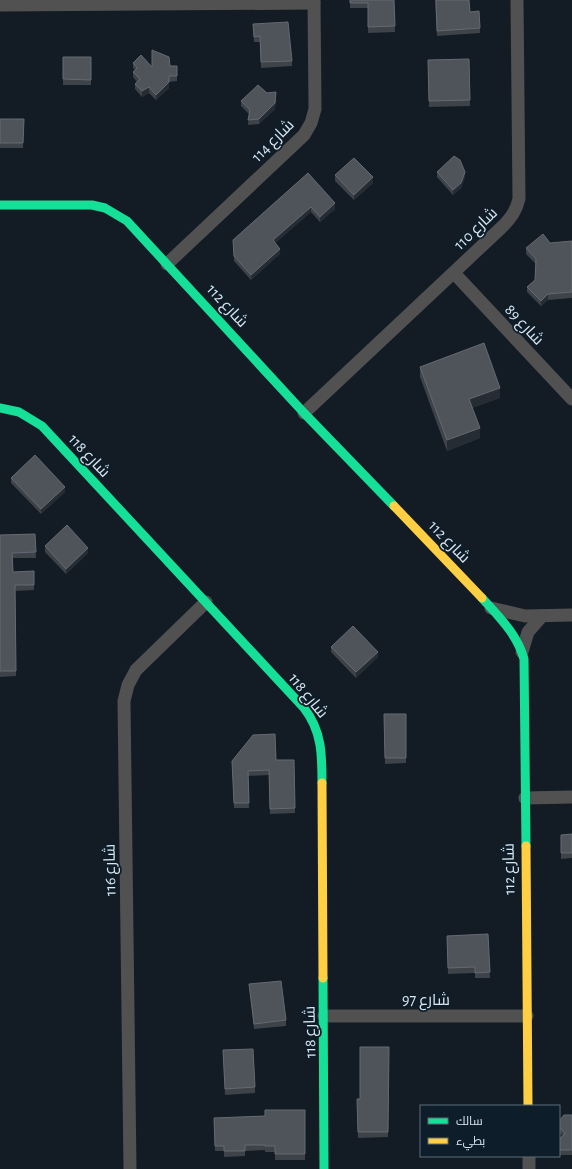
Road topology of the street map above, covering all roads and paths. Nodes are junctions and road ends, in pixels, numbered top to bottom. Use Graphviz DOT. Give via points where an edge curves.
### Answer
graph roads {
  1 [pos="516,0"];
  2 [pos="314,1"];
  3 [pos="0,5"];
  4 [pos="0,205"];
  5 [pos="167,264"];
  6 [pos="454,273"];
  7 [pos="572,399"];
  8 [pos="0,408"];
  9 [pos="304,413"];
  10 [pos="206,602"];
  11 [pos="491,608"];
  12 [pos="572,615"];
  13 [pos="542,616"];
  14 [pos="522,652"];
  15 [pos="572,797"];
  16 [pos="525,798"];
  17 [pos="324,1016"];
  18 [pos="527,1016"];
  19 [pos="528,1105"];
  20 [pos="529,1157"];
  21 [pos="130,1169"];
  22 [pos="324,1169"];
  23 [pos="529,1169"];
  1 -- 6 [label="street, شارع 110" via="519,199 510,219"];
  2 -- 3 [label="street"];
  2 -- 5 [label="street, شارع 114" via="315,109 311,123 299,140"];
  4 -- 5 [label="street, شارع 112" via="92,205 104,208 127,221"];
  5 -- 9 [label="street, شارع 112"];
  6 -- 7 [label="street, شارع 89"];
  6 -- 9 [label="street, شارع 110"];
  8 -- 10 [label="street, شارع 118" via="19,412 42,426"];
  9 -- 11 [label="street, شارع 112"];
  10 -- 17 [label="street, شارع 118" via="304,708 318,730 322,742"];
  10 -- 21 [label="street, شارع 116" via="136,670 128,685 124,701"];
  11 -- 13 [label="street" via="519,615"];
  11 -- 14 [label="street, شارع 112" via="514,635"];
  12 -- 13 [label="street"];
  13 -- 14 [label="street" via="528,632"];
  14 -- 16 [label="street, شارع 112"];
  15 -- 16 [label="street"];
  16 -- 18 [label="street, شارع 112"];
  17 -- 18 [label="street, شارع 97"];
  17 -- 22 [label="street, شارع 118"];
  18 -- 19 [label="street, شارع 112"];
  20 -- 23 [label="street"];
}
